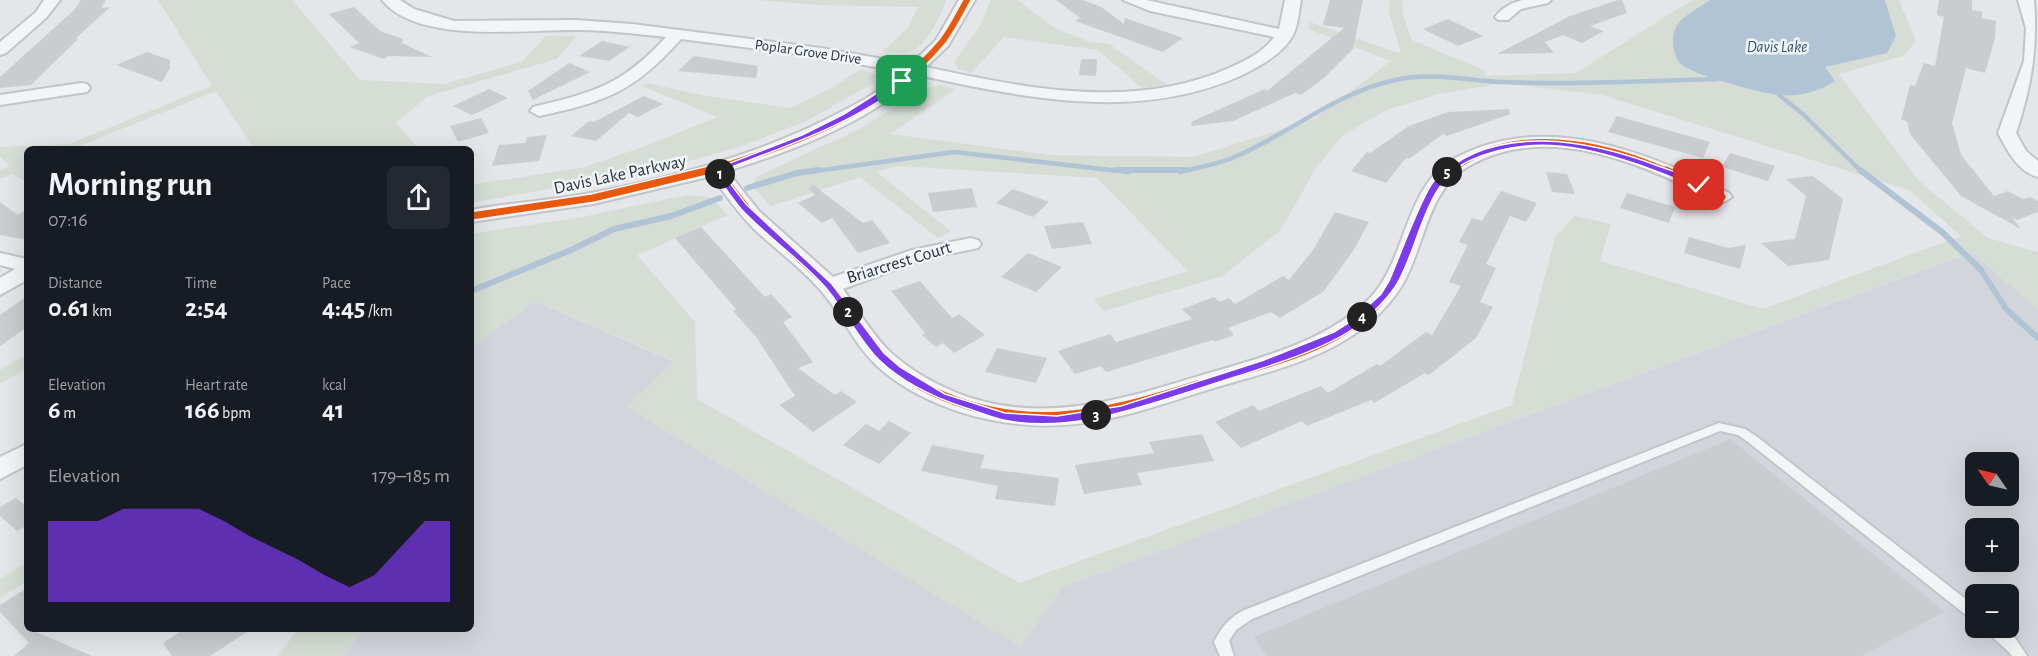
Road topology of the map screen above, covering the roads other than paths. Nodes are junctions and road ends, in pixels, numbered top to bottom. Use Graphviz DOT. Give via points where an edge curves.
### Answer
graph roads {
  1 [pos="52,0"];
  2 [pos="390,0"];
  3 [pos="967,0"];
  4 [pos="1131,0"];
  5 [pos="1293,0"];
  6 [pos="1543,0"];
  7 [pos="2026,0"];
  8 [pos="1503,17"];
  9 [pos="677,34"];
  10 [pos="1285,35"];
  11 [pos="0,50"];
  12 [pos="2035,62"];
  13 [pos="915,70"];
  14 [pos="81,88"];
  15 [pos="0,100"];
  16 [pos="539,111"];
  17 [pos="717,170"];
  18 [pos="2038,171"];
  19 [pos="1722,197"];
  20 [pos="474,216"];
  21 [pos="971,244"];
  22 [pos="0,259"];
  23 [pos="24,264"];
  24 [pos="24,273"];
  25 [pos="829,286"];
  26 [pos="0,288"];
  27 [pos="24,455"];
  28 [pos="0,469"];
  29 [pos="1965,606"];
  30 [pos="2005,638"];
  31 [pos="1227,656"];
  32 [pos="2020,656"];
  1 -- 11 [label="street" via="41,15"];
  2 -- 9 [label="street, Poplar Grove Drive" via="419,18 457,25 577,25"];
  3 -- 13 [label="street, Davis Lake Parkway" via="947,38"];
  4 -- 10 [label="street"];
  5 -- 10 [label="street"];
  6 -- 8 [label="street" via="1516,6"];
  7 -- 12 [label="street" via="2034,28"];
  9 -- 13 [label="street, Poplar Grove Drive" via="834,54"];
  9 -- 16 [label="street" via="627,84 594,98"];
  10 -- 13 [label="street, Poplar Grove Drive" via="1255,62 1227,76 1190,87 1120,98 1043,94"];
  12 -- 18 [label="street" via="2007,133 2019,154"];
  13 -- 17 [label="street, Davis Lake Parkway" via="847,115"];
  14 -- 15 [label="street"];
  17 -- 20 [label="street, Davis Lake Parkway" via="591,198"];
  17 -- 25 [label="street" via="743,206"];
  19 -- 25 [label="street" via="1646,163 1583,146 1534,143 1479,154 1463,161 1436,184 1389,289 1337,335 1122,410 1086,417 1005,416 942,396 913,381 880,356"];
  21 -- 25 [label="street, Briarcrest Court" via="919,254"];
  22 -- 23 [label="street"];
  24 -- 26 [label="street"];
  27 -- 28 [label="street"];
  29 -- 31 [label="lane" via="1752,439 1741,432 1719,428 1247,615 1233,622 1221,642"];
  30 -- 32 [label="lane"];
}
